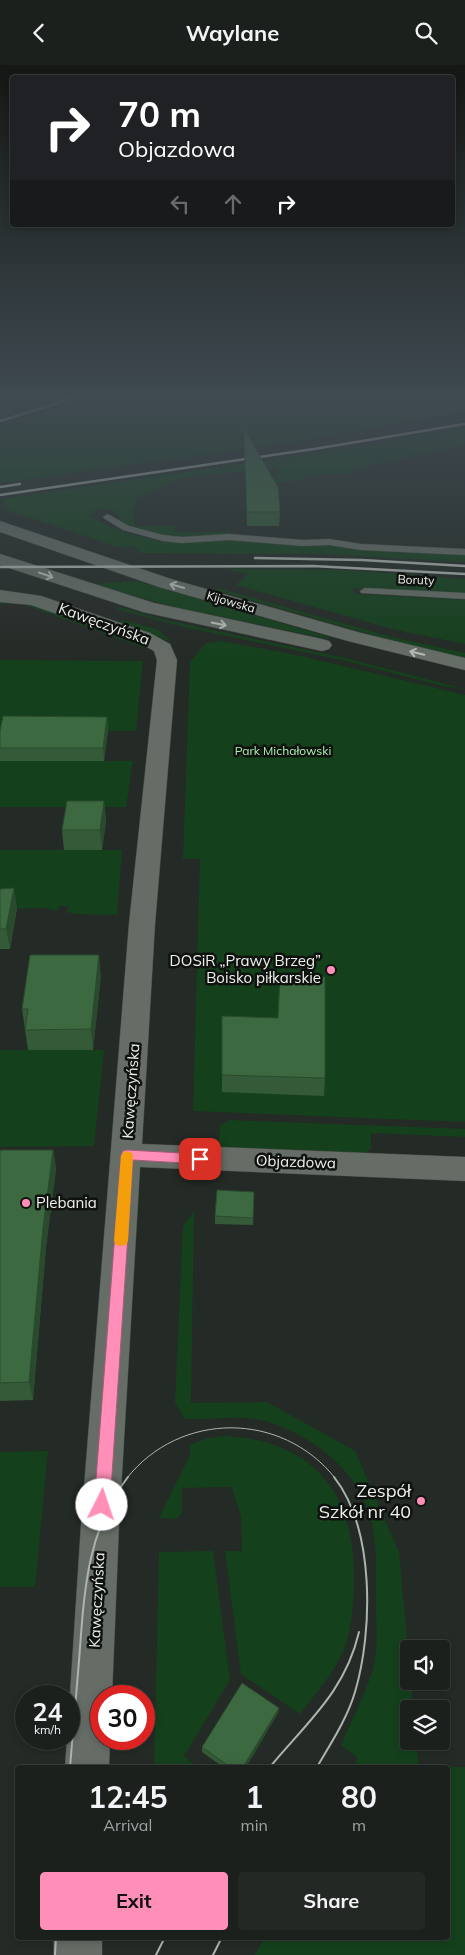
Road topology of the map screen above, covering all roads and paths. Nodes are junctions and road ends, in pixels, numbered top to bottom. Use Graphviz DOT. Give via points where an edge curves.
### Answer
graph roads {
  1 [pos="108,517"];
  2 [pos="0,527"];
  3 [pos="465,552"];
  4 [pos="0,559"];
  5 [pos="365,591"];
  6 [pos="0,596"];
  7 [pos="465,596"];
  8 [pos="465,664"];
  9 [pos="465,679"];
  10 [pos="127,1155"];
  11 [pos="465,1169"];
  12 [pos="87,1765"];
  13 [pos="78,1940"];
  14 [pos="78,1955"];
  1 -- 3 [label="lane" via="126,528 182,540 229,537"];
  8 -- 2 [label="street, Kijowska, one-way" via="165,583"];
  4 -- 9 [label="street, Kijowska, one-way" via="150,608"];
  5 -- 7 [label="lane, Boruty"];
  6 -- 10 [label="street, Kawęczyńska" via="34,600 143,637 163,648 167,660 143,906"];
  10 -- 11 [label="street, Objazdowa"];
  10 -- 12 [label="street, Kawęczyńska"];
  13 -- 14 [label="street"];
}
